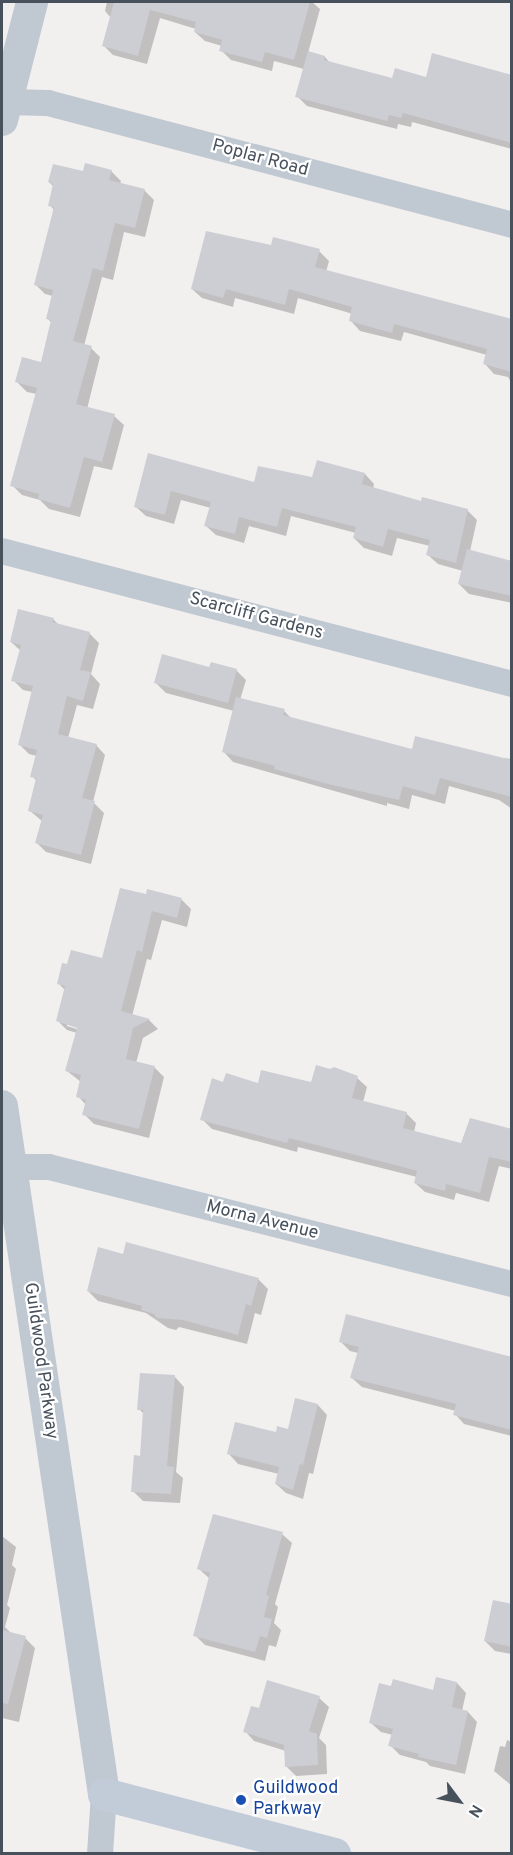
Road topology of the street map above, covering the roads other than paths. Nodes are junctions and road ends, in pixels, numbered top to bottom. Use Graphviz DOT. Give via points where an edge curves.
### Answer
graph roads {
  1 [pos="32,2"];
  2 [pos="4,111"];
  3 [pos="512,225"];
  4 [pos="2,551"];
  5 [pos="512,684"];
  6 [pos="2,1106"];
  7 [pos="11,1167"];
  8 [pos="512,1284"];
  9 [pos="104,1794"];
  10 [pos="100,1854"];
  11 [pos="334,1854"];
  1 -- 2 [label="street"];
  2 -- 3 [label="street, Poplar Road" via="48,103"];
  4 -- 5 [label="street, Scarcliff Gardens"];
  6 -- 7 [label="street, Guildwood Parkway"];
  7 -- 8 [label="street, Morna Avenue" via="49,1167"];
  7 -- 9 [label="street, Guildwood Parkway"];
  9 -- 10 [label="street"];
  9 -- 11 [label="main road"];
}
